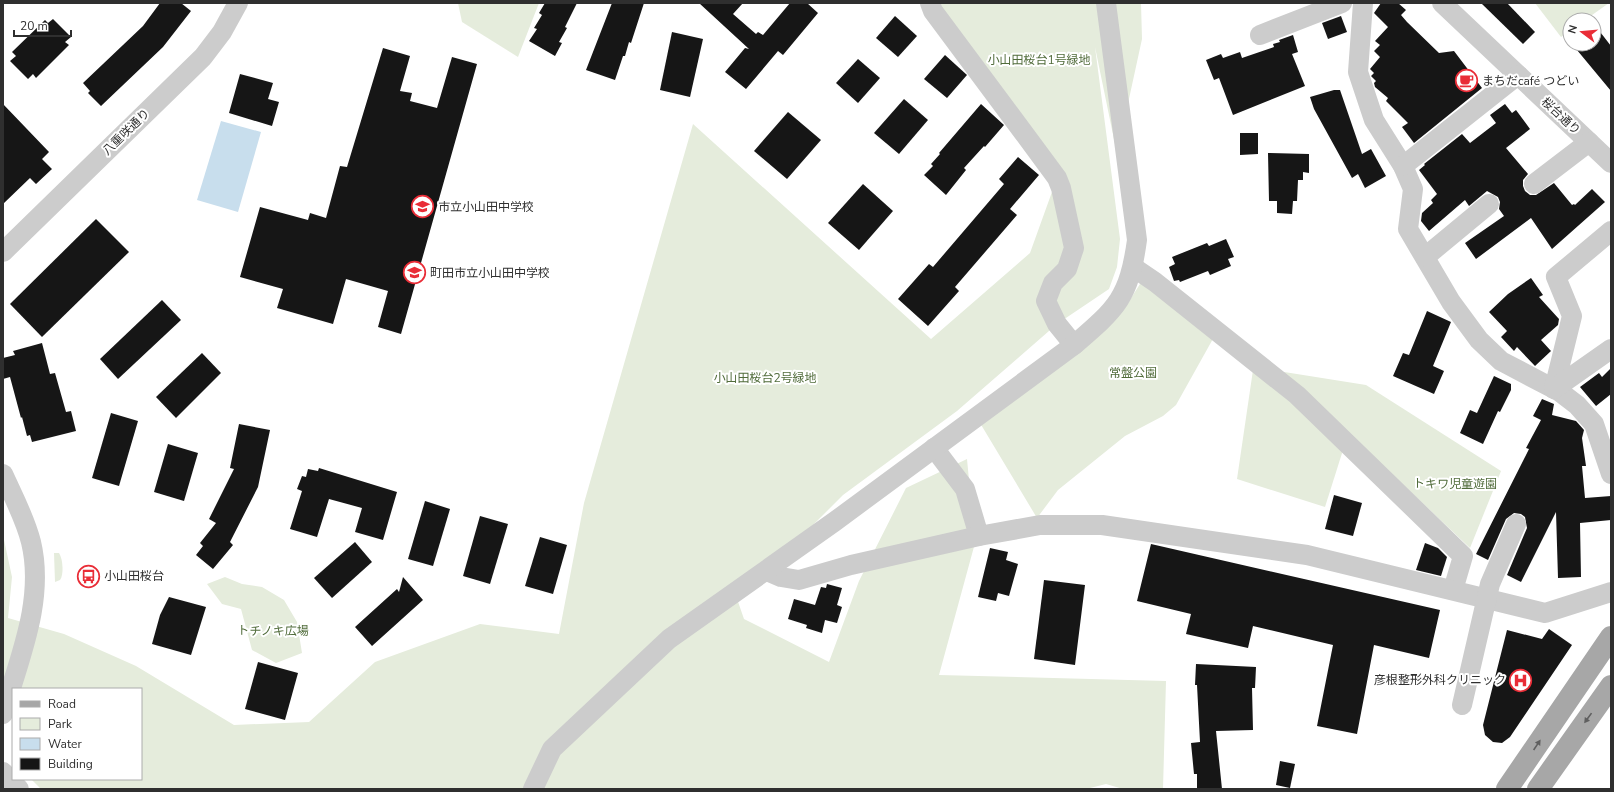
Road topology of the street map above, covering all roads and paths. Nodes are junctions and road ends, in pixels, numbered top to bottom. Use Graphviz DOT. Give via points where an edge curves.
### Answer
graph roads {
  1 [pos="238,3"];
  2 [pos="930,3"];
  3 [pos="1106,3"];
  4 [pos="1342,3"];
  5 [pos="1363,3"];
  6 [pos="1442,3"];
  7 [pos="1260,35"];
  8 [pos="1518,75"];
  9 [pos="1589,142"];
  10 [pos="1611,163"];
  11 [pos="1402,166"];
  12 [pos="1534,184"];
  13 [pos="1489,204"];
  14 [pos="1611,231"];
  15 [pos="3,252"];
  16 [pos="1425,257"];
  17 [pos="1133,267"];
  18 [pos="1074,345"];
  19 [pos="1611,349"];
  20 [pos="1554,389"];
  21 [pos="934,448"];
  22 [pos="3,474"];
  23 [pos="1611,474"];
  24 [pos="1516,524"];
  25 [pos="979,536"];
  26 [pos="767,571"];
  27 [pos="1453,590"];
  28 [pos="1611,592"];
  29 [pos="1487,599"];
  30 [pos="1611,637"];
  31 [pos="1611,686"];
  32 [pos="1462,705"];
  33 [pos="3,714"];
  34 [pos="1522,766"];
  35 [pos="3,772"];
  36 [pos="1540,786"];
  37 [pos="19,789"];
  38 [pos="534,789"];
  39 [pos="1507,789"];
  1 -- 15 [label="street, 八重咲通り" via="222,32 203,57"];
  2 -- 18 [label="street" via="933,11 1057,178 1074,248 1067,270 1053,283 1046,301 1057,324"];
  3 -- 17 [label="street" via="1137,240"];
  4 -- 7 [label="street"];
  5 -- 11 [label="street" via="1358,72 1374,120"];
  6 -- 8 [label="street, 桜台通り"];
  8 -- 9 [label="street, 桜台通り"];
  8 -- 11 [label="street"];
  9 -- 10 [label="street, 桜台通り"];
  9 -- 12 [label="street"];
  11 -- 16 [label="street" via="1414,189 1408,229"];
  13 -- 16 [label="street"];
  14 -- 20 [label="street" via="1556,277 1572,316"];
  16 -- 20 [label="street" via="1451,302 1479,340 1501,361"];
  17 -- 18 [label="street" via="1119,302"];
  17 -- 27 [label="street" via="1296,395 1463,556"];
  18 -- 21 [label="street"];
  19 -- 20 [label="street"];
  20 -- 23 [label="street" via="1577,405 1594,424"];
  21 -- 25 [label="street" via="965,489"];
  21 -- 26 [label="street"];
  22 -- 33 [label="street" via="29,536 33,552 35,590 29,624"];
  24 -- 29 [label="street" via="1490,584"];
  25 -- 26 [label="street" via="851,565 799,580"];
  25 -- 27 [label="street" via="1040,525 1102,525 1307,555"];
  26 -- 38 [label="street" via="669,639 563,738 552,749"];
  27 -- 29 [label="street"];
  28 -- 29 [label="street" via="1545,613"];
  29 -- 32 [label="street"];
  34 -- 30 [label="main road, one-way"];
  31 -- 36 [label="main road, one-way"];
  34 -- 36 [label="main road" via="1525,778"];
  34 -- 39 [label="main road"];
  35 -- 37 [label="street"];
}
